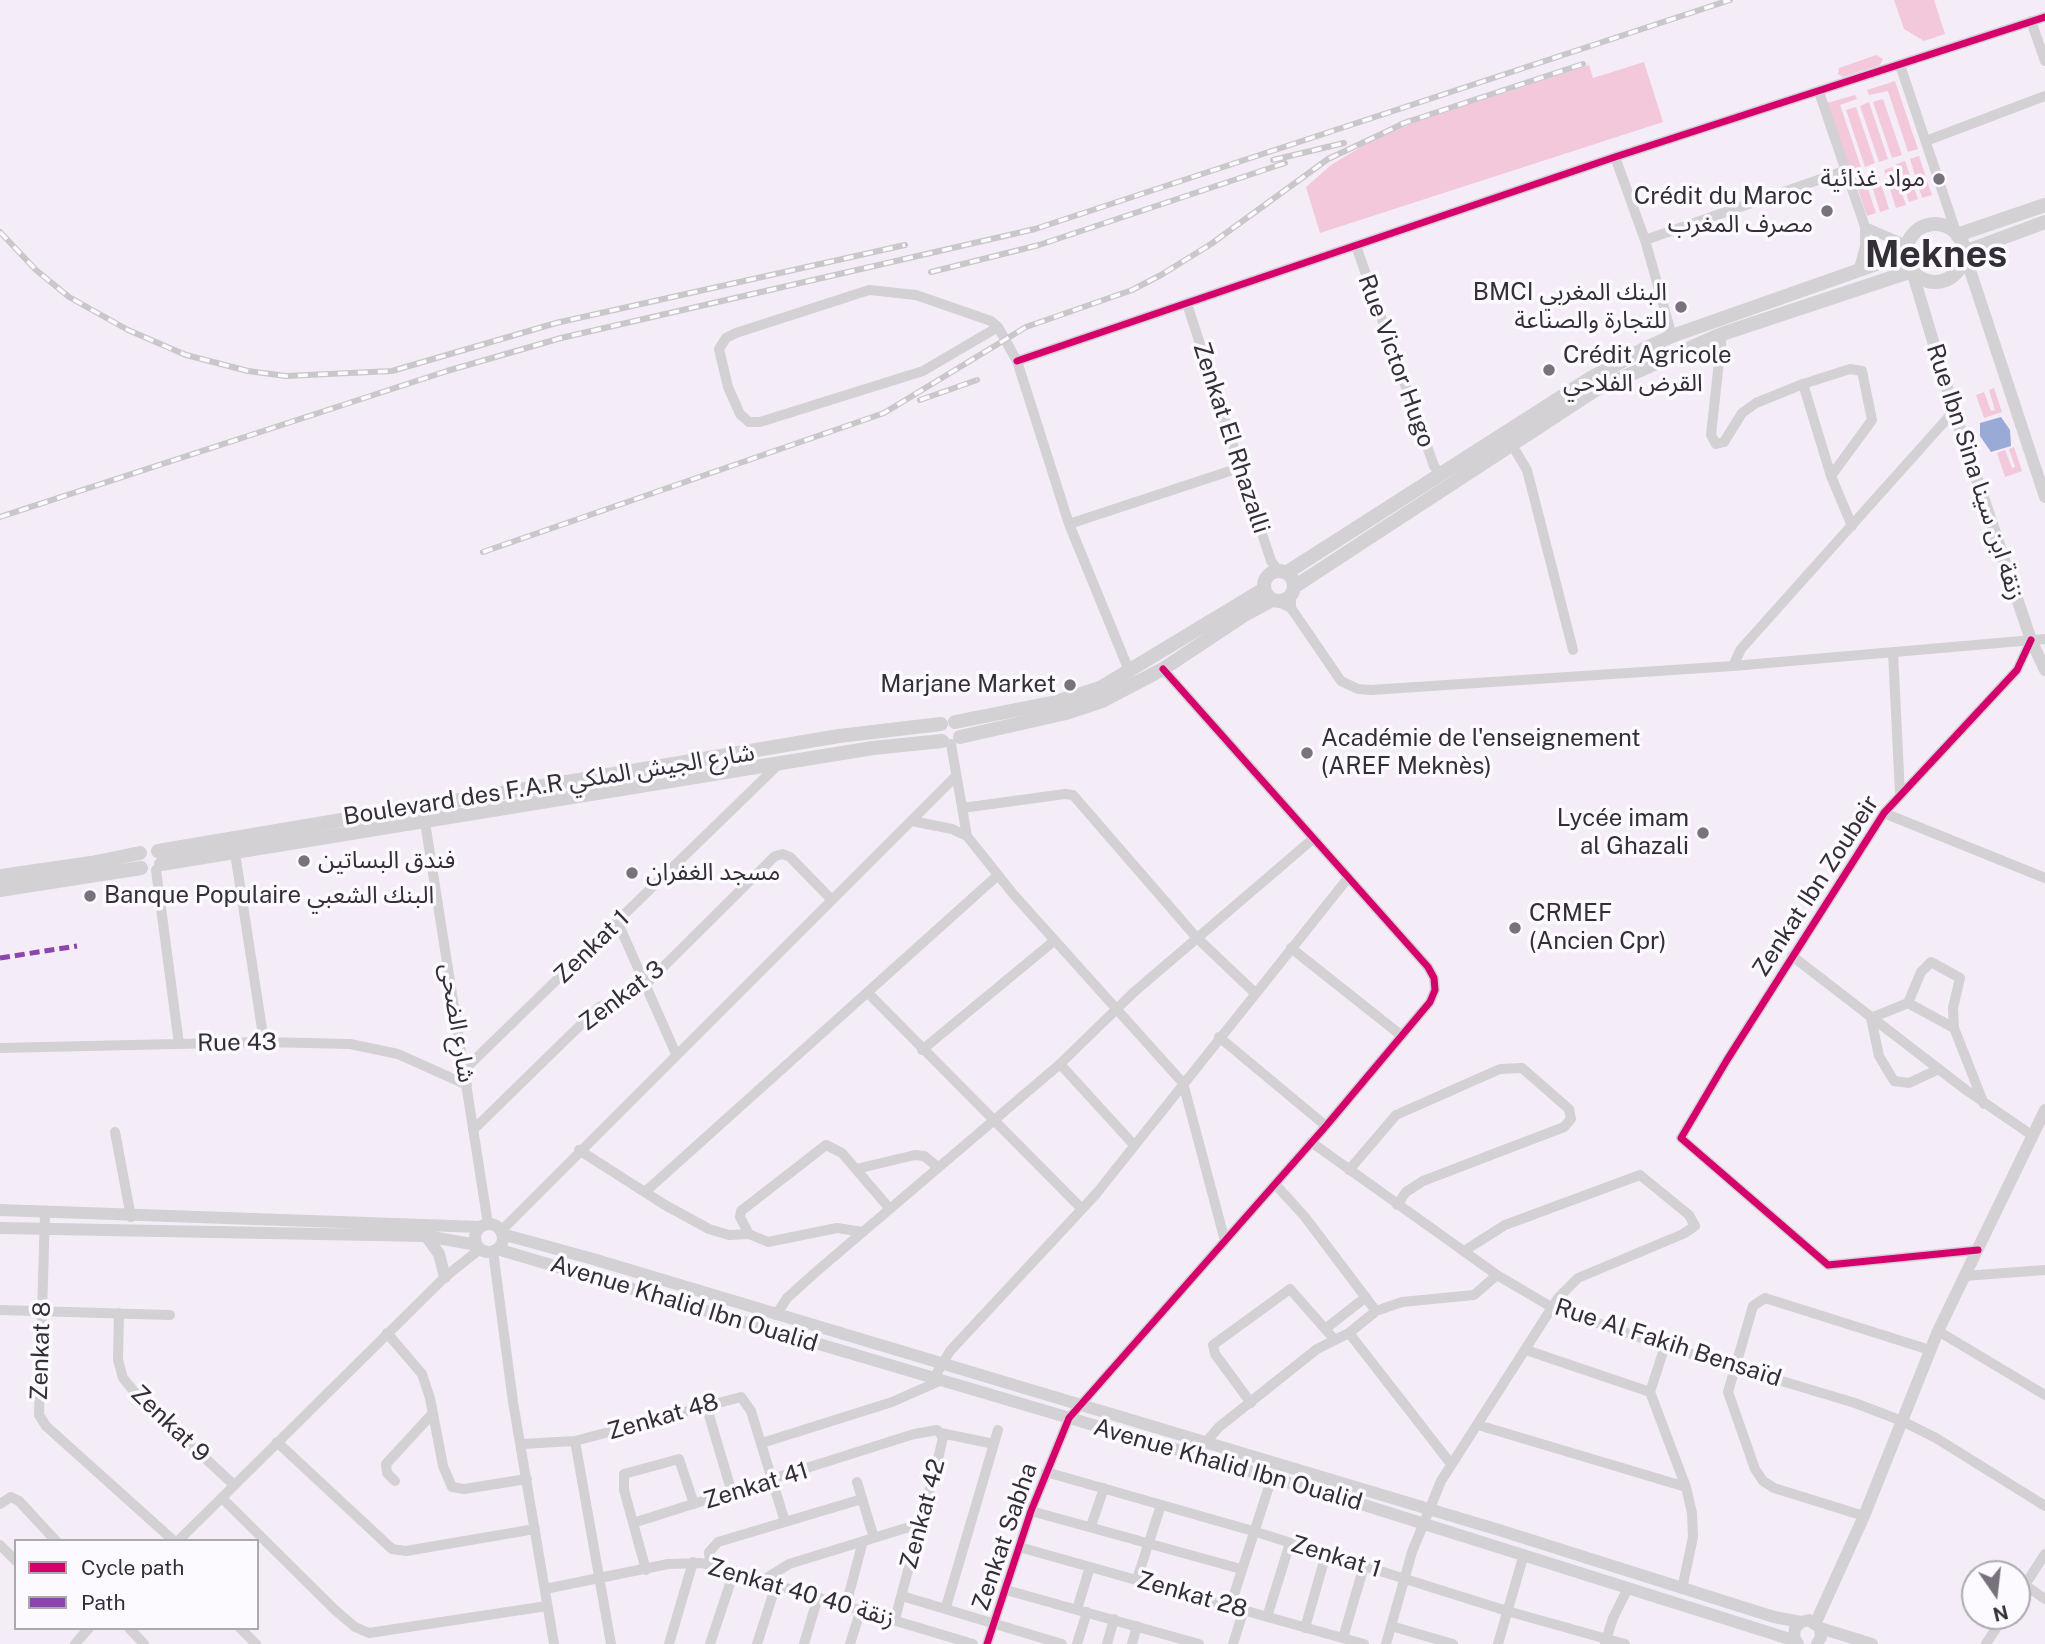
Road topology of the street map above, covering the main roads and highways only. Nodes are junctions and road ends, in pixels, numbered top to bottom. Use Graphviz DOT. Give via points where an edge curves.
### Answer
graph roads {
  1 [pos="2045,205"];
  2 [pos="2045,222"];
  3 [pos="1957,235"];
  4 [pos="1906,250"];
  5 [pos="1964,252"];
  6 [pos="1912,271"];
  7 [pos="2045,498"];
  8 [pos="1283,572"];
  9 [pos="1282,597"];
  10 [pos="2045,670"];
  11 [pos="948,723"];
  12 [pos="951,741"];
  13 [pos="140,860"];
  14 [pos="158,862"];
  15 [pos="0,876"];
  16 [pos="51,876"];
  17 [pos="0,890"];
  18 [pos="2045,1110"];
  19 [pos="0,1210"];
  20 [pos="116,1216"];
  21 [pos="484,1226"];
  22 [pos="0,1228"];
  23 [pos="116,1230"];
  24 [pos="501,1233"];
  25 [pos="426,1236"];
  26 [pos="487,1248"];
  27 [pos="445,1277"];
  28 [pos="1801,1622"];
  29 [pos="1818,1625"];
  30 [pos="1797,1643"];
  31 [pos="1817,1644"];
  32 [pos="1872,1644"];
  1 -- 3 [label="main road"];
  2 -- 5 [label="main road"];
  3 -- 4 [label="main road, Boulevard des F.A.R شارع الجيش الملكي" via="1933,224 1916,231"];
  3 -- 5 [label="main road"];
  4 -- 6 [label="main road"];
  4 -- 8 [label="main road, Boulevard des F.A.R شارع الجيش الملكي" via="1858,272 1672,336 1591,378"];
  5 -- 6 [label="main road" via="1959,270 1944,281 1926,281"];
  5 -- 7 [label="main road"];
  6 -- 9 [label="main road, Boulevard des F.A.R شارع الجيش الملكي" via="1722,334 1597,389"];
  6 -- 10 [label="main road, Rue Ibn Sina زنقة ابن سينا" via="1954,411"];
  8 -- 9 [label="main road" via="1292,578"];
  8 -- 9 [label="main road, Boulevard des F.A.R شارع الجيش الملكي" via="1268,575"];
  9 -- 11 [label="main road, Boulevard des F.A.R شارع الجيش الملكي" via="1100,688"];
  9 -- 12 [label="main road, Boulevard des F.A.R شارع الجيش الملكي" via="1246,614 1133,687 1082,708"];
  11 -- 12 [label="main road" via="938,733"];
  11 -- 12 [label="main road" via="961,730"];
  11 -- 14 [label="main road, Boulevard des F.A.R شارع الجيش الملكي" via="839,736"];
  12 -- 14 [label="main road, Boulevard des F.A.R شارع الجيش الملكي" via="873,748"];
  13 -- 14 [label="main road, Boulevard des F.A.R شارع الجيش الملكي" via="148,872"];
  13 -- 14 [label="main road, Boulevard des F.A.R شارع الجيش الملكي" via="147,848"];
  13 -- 16 [label="main road, Boulevard des F.A.R شارع الجيش الملكي"];
  15 -- 16 [label="main road, Boulevard des F.A.R شارع الجيش الملكي"];
  16 -- 17 [label="main road, Boulevard des F.A.R شارع الجيش الملكي"];
  18 -- 29 [label="main road" via="1938,1331"];
  19 -- 20 [label="main road"];
  20 -- 21 [label="main road"];
  20 -- 23 [label="main road"];
  21 -- 24 [label="main road, Avenue Khalid Ibn Oualid"];
  21 -- 26 [label="main road" via="476,1233"];
  22 -- 23 [label="main road, Avenue Khalid Ibn Oualid"];
  23 -- 25 [label="main road, Avenue Khalid Ibn Oualid"];
  24 -- 26 [label="main road"];
  24 -- 28 [label="main road, Avenue Khalid Ibn Oualid"];
  25 -- 26 [label="main road, Avenue Khalid Ibn Oualid"];
  25 -- 27 [label="main road" via="439,1254"];
  26 -- 30 [label="main road, Avenue Khalid Ibn Oualid" via="1272,1477"];
  28 -- 29 [label="main road, Avenue Khalid Ibn Oualid"];
  28 -- 30 [label="main road" via="1793,1633"];
  29 -- 31 [label="main road" via="1821,1637"];
  29 -- 32 [label="main road"];
}
